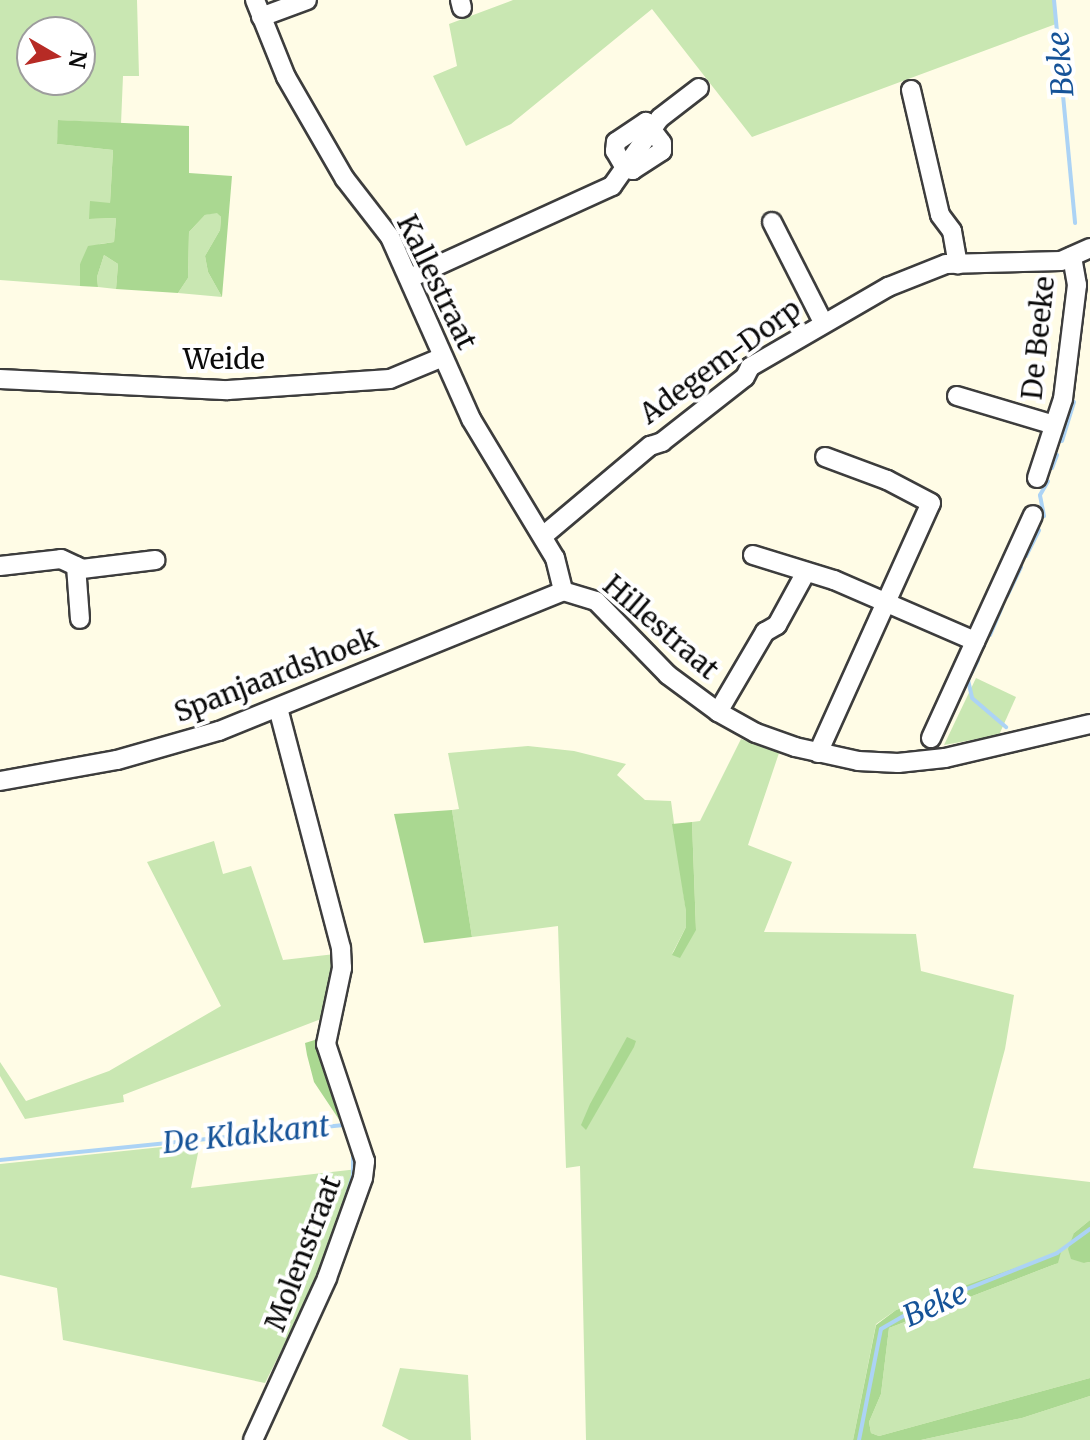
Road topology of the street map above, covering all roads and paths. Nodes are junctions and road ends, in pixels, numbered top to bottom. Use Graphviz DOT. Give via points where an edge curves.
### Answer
graph roads {
  1 [pos="307,0"];
  2 [pos="258,9"];
  3 [pos="699,88"];
  4 [pos="911,90"];
  5 [pos="772,222"];
  6 [pos="1090,248"];
  7 [pos="1072,256"];
  8 [pos="958,264"];
  9 [pos="410,278"];
  10 [pos="823,322"];
  11 [pos="443,357"];
  12 [pos="0,379"];
  13 [pos="957,396"];
  14 [pos="1054,425"];
  15 [pos="825,457"];
  16 [pos="1037,478"];
  17 [pos="1033,515"];
  18 [pos="543,536"];
  19 [pos="753,555"];
  20 [pos="155,560"];
  21 [pos="0,566"];
  22 [pos="76,566"];
  23 [pos="806,572"];
  24 [pos="563,591"];
  25 [pos="887,601"];
  26 [pos="80,619"];
  27 [pos="975,641"];
  28 [pos="278,708"];
  29 [pos="718,712"];
  30 [pos="1090,724"];
  31 [pos="931,738"];
  32 [pos="818,753"];
  33 [pos="0,781"];
  34 [pos="253,1440"];
  1 -- 2 [label="street"];
  2 -- 9 [label="street, Kallestraat" via="286,77 345,179 390,237"];
  3 -- 9 [label="street" via="660,118 612,186"];
  4 -- 8 [label="street" via="940,215 952,231"];
  5 -- 10 [label="street"];
  6 -- 7 [label="street, Adegem-Dorp"];
  7 -- 8 [label="street, Adegem-Dorp" via="1061,261"];
  7 -- 14 [label="street, De Beeke" via="1077,285 1063,399"];
  8 -- 10 [label="street, Adegem-Dorp" via="917,274"];
  9 -- 11 [label="street, Kallestraat"];
  10 -- 18 [label="street, Adegem-Dorp" via="750,367 745,377 650,446"];
  11 -- 12 [label="street, Weide" via="390,379 228,390"];
  11 -- 18 [label="street, Kallestraat" via="495,461"];
  13 -- 14 [label="street, De Beeke"];
  14 -- 16 [label="street, De Beeke"];
  15 -- 25 [label="street" via="931,503"];
  17 -- 27 [label="street"];
  18 -- 24 [label="street, Kallestraat"];
  19 -- 23 [label="street"];
  20 -- 22 [label="street"];
  21 -- 22 [label="street" via="61,559"];
  22 -- 26 [label="street"];
  23 -- 25 [label="street"];
  23 -- 29 [label="street"];
  24 -- 28 [label="street, Spanjaardshoek"];
  24 -- 29 [label="street, Hillestraat" via="596,601 668,675"];
  25 -- 27 [label="street"];
  25 -- 32 [label="street"];
  27 -- 31 [label="street"];
  28 -- 33 [label="street, Spanjaardshoek" via="117,760"];
  28 -- 34 [label="street, Molenstraat" via="341,948 342,968 326,1044 365,1161 327,1278"];
  29 -- 32 [label="street, Hillestraat" via="756,733"];
  30 -- 32 [label="street, Hillestraat" via="945,758 898,763"];
}
